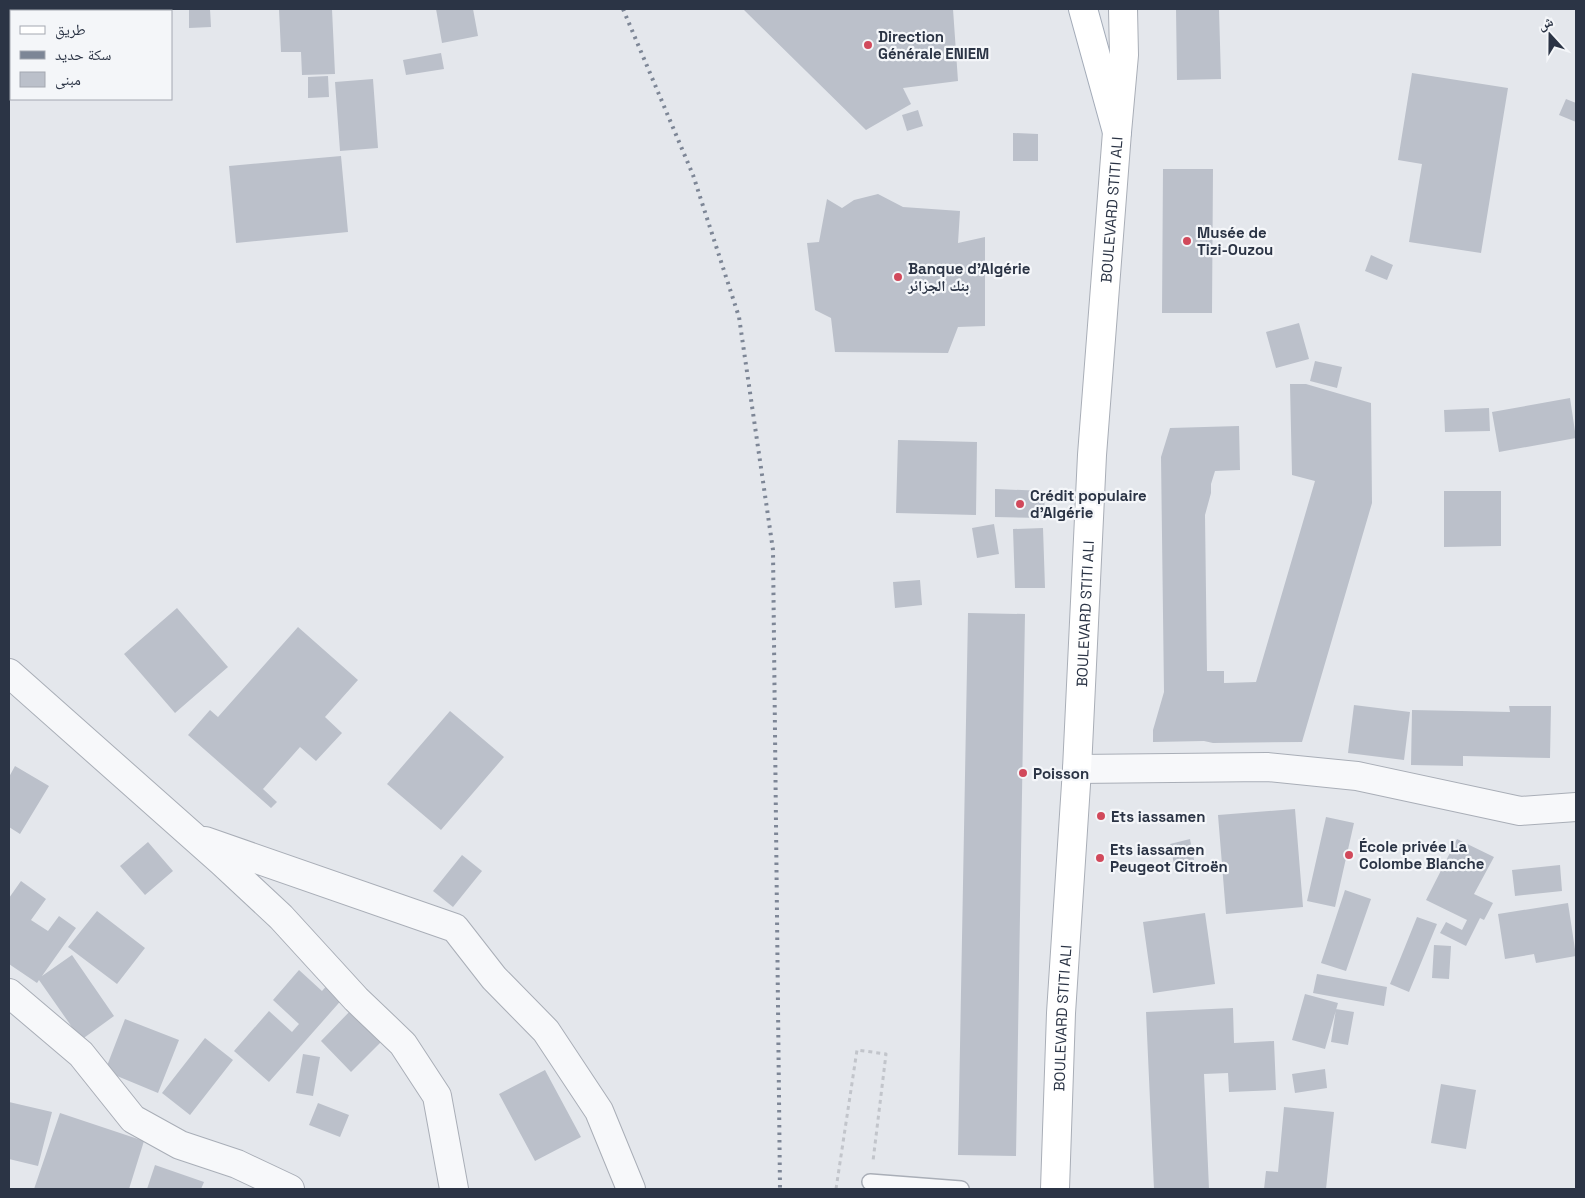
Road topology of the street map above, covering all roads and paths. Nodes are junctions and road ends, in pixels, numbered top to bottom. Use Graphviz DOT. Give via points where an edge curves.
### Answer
graph roads {
  1 [pos="1083,9"];
  2 [pos="1123,9"];
  3 [pos="1116,132"];
  4 [pos="9,673"];
  5 [pos="1076,769"];
  6 [pos="1576,807"];
  7 [pos="194,837"];
  8 [pos="9,994"];
  9 [pos="870,1182"];
  10 [pos="290,1189"];
  11 [pos="454,1189"];
  12 [pos="631,1189"];
  13 [pos="836,1189"];
  14 [pos="961,1189"];
  15 [pos="1055,1189"];
  1 -- 3 [label="main road"];
  2 -- 3 [label="main road, BOULEVARD STITI ALI" via="1124,55"];
  3 -- 5 [label="main road, BOULEVARD STITI ALI" via="1092,455"];
  4 -- 7 [label="street"];
  5 -- 6 [label="street" via="1267,767 1357,776 1520,811"];
  5 -- 15 [label="main road, BOULEVARD STITI ALI" via="1061,1013"];
  7 -- 11 [label="street" via="281,918 403,1044 437,1096"];
  7 -- 12 [label="street" via="455,928 494,978 546,1031 599,1111"];
  8 -- 10 [label="street" via="81,1054 133,1120 180,1145 237,1164"];
  9 -- 13 [label="path" via="886,1054 858,1050"];
  9 -- 14 [label="lane"];
}
